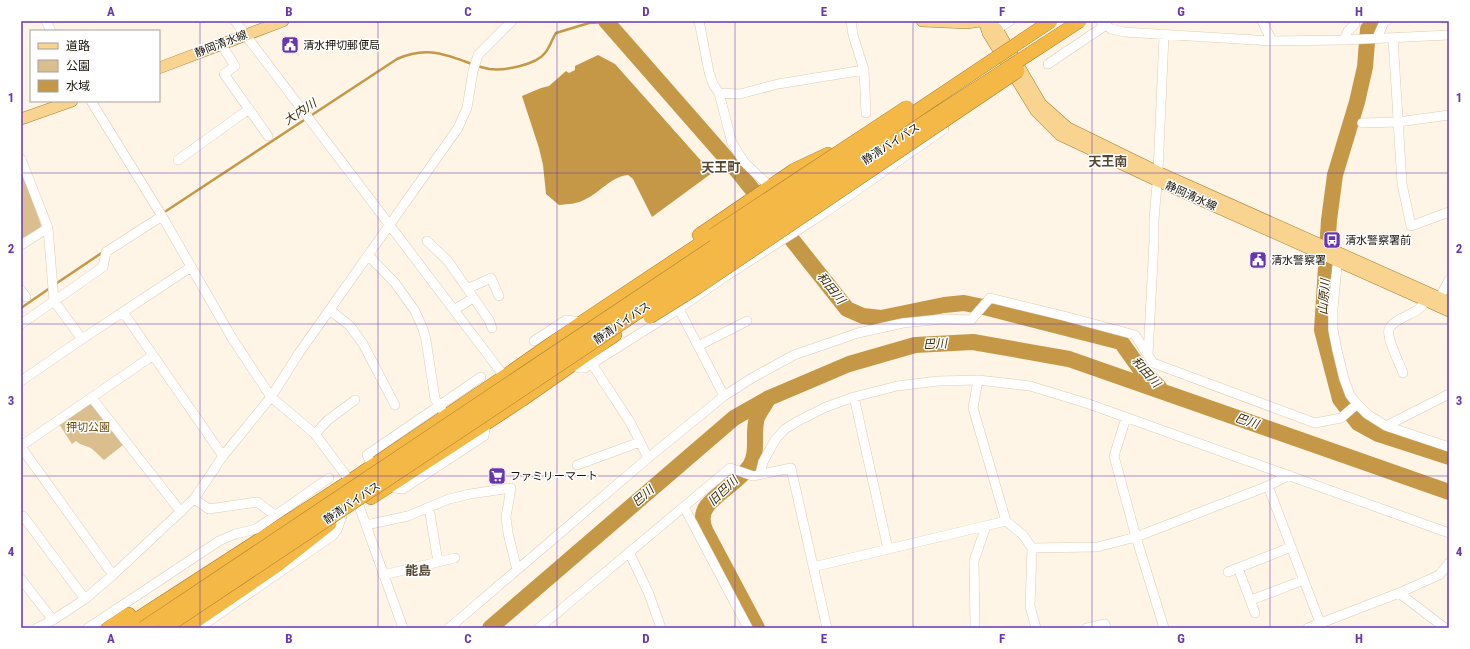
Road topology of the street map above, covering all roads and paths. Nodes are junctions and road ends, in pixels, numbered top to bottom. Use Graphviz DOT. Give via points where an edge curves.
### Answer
graph roads {
  1 [pos="46,21"];
  2 [pos="235,21"];
  3 [pos="283,21"];
  4 [pos="512,21"];
  5 [pos="699,21"];
  6 [pos="851,21"];
  7 [pos="922,21"];
  8 [pos="980,21"];
  9 [pos="985,21"];
  10 [pos="1010,21"];
  11 [pos="1043,21"];
  12 [pos="1051,21"];
  13 [pos="1073,21"];
  14 [pos="1081,21"];
  15 [pos="1262,21"];
  16 [pos="1355,21"];
  17 [pos="1386,21"];
  18 [pos="1104,23"];
  19 [pos="997,29"];
  20 [pos="50,30"];
  21 [pos="246,35"];
  22 [pos="1164,35"];
  23 [pos="1449,35"];
  24 [pos="1376,38"];
  25 [pos="1393,38"];
  26 [pos="1348,40"];
  27 [pos="1272,41"];
  28 [pos="221,44"];
  29 [pos="1003,48"];
  30 [pos="1048,64"];
  31 [pos="1008,65"];
  32 [pos="160,68"];
  33 [pos="864,70"];
  34 [pos="719,93"];
  35 [pos="69,102"];
  36 [pos="92,102"];
  37 [pos="249,109"];
  38 [pos="866,113"];
  39 [pos="1449,115"];
  40 [pos="21,119"];
  41 [pos="1398,122"];
  42 [pos="1362,123"];
  43 [pos="268,136"];
  44 [pos="21,158"];
  45 [pos="178,160"];
  46 [pos="1158,176"];
  47 [pos="770,187"];
  48 [pos="1449,212"];
  49 [pos="162,216"];
  50 [pos="390,225"];
  51 [pos="48,228"];
  52 [pos="427,241"];
  53 [pos="21,245"];
  54 [pos="368,255"];
  55 [pos="1338,256"];
  56 [pos="191,267"];
  57 [pos="1449,280"];
  58 [pos="467,289"];
  59 [pos="499,296"];
  60 [pos="473,298"];
  61 [pos="1444,299"];
  62 [pos="54,301"];
  63 [pos="1426,301"];
  64 [pos="679,309"];
  65 [pos="330,310"];
  66 [pos="454,310"];
  67 [pos="1449,311"];
  68 [pos="123,312"];
  69 [pos="635,321"];
  70 [pos="747,321"];
  71 [pos="582,322"];
  72 [pos="21,324"];
  73 [pos="492,328"];
  74 [pos="82,339"];
  75 [pos="534,341"];
  76 [pos="698,346"];
  77 [pos="1148,355"];
  78 [pos="152,356"];
  79 [pos="592,364"];
  80 [pos="572,366"];
  81 [pos="1403,373"];
  82 [pos="505,376"];
  83 [pos="481,377"];
  84 [pos="978,380"];
  85 [pos="21,381"];
  86 [pos="1449,394"];
  87 [pos="724,396"];
  88 [pos="271,397"];
  89 [pos="854,397"];
  90 [pos="92,398"];
  91 [pos="355,400"];
  92 [pos="522,400"];
  93 [pos="1357,404"];
  94 [pos="395,405"];
  95 [pos="442,411"];
  96 [pos="1126,418"];
  97 [pos="1386,426"];
  98 [pos="315,434"];
  99 [pos="640,442"];
  100 [pos="21,447"];
  101 [pos="1449,447"];
  102 [pos="223,456"];
  103 [pos="648,458"];
  104 [pos="578,465"];
  105 [pos="756,475"];
  106 [pos="1289,475"];
  107 [pos="329,478"];
  108 [pos="350,481"];
  109 [pos="1268,486"];
  110 [pos="194,499"];
  111 [pos="360,506"];
  112 [pos="684,507"];
  113 [pos="429,508"];
  114 [pos="181,512"];
  115 [pos="283,514"];
  116 [pos="23,516"];
  117 [pos="342,516"];
  118 [pos="1006,521"];
  119 [pos="330,524"];
  120 [pos="366,525"];
  121 [pos="986,526"];
  122 [pos="1449,533"];
  123 [pos="1136,537"];
  124 [pos="1291,547"];
  125 [pos="1032,548"];
  126 [pos="888,549"];
  127 [pos="241,550"];
  128 [pos="629,552"];
  129 [pos="455,558"];
  130 [pos="438,562"];
  131 [pos="1449,563"];
  132 [pos="813,567"];
  133 [pos="1238,568"];
  134 [pos="517,570"];
  135 [pos="1228,572"];
  136 [pos="383,574"];
  137 [pos="113,575"];
  138 [pos="21,578"];
  139 [pos="1304,580"];
  140 [pos="1399,593"];
  141 [pos="85,599"];
  142 [pos="1251,600"];
  143 [pos="1256,613"];
  144 [pos="53,620"];
  145 [pos="1321,626"];
  146 [pos="37,628"];
  147 [pos="88,628"];
  148 [pos="108,628"];
  149 [pos="123,628"];
  150 [pos="143,628"];
  151 [pos="165,628"];
  152 [pos="172,628"];
  153 [pos="186,628"];
  154 [pos="199,628"];
  155 [pos="403,628"];
  156 [pos="449,628"];
  157 [pos="539,628"];
  158 [pos="661,628"];
  159 [pos="748,628"];
  160 [pos="827,628"];
  161 [pos="976,628"];
  162 [pos="1036,628"];
  163 [pos="1087,628"];
  164 [pos="1106,628"];
  165 [pos="1164,628"];
  166 [pos="1308,628"];
  167 [pos="1445,628"];
  1 -- 20 [label="street"];
  2 -- 21 [label="street"];
  3 -- 21 [label="main road, 静岡清水線"];
  4 -- 50 [label="street" via="478,55 468,108 458,128"];
  5 -- 34 [label="street" via="709,72"];
  6 -- 33 [label="street"];
  7 -- 8 [label="main road"];
  9 -- 19 [label="main road, 静岡清水線"];
  9 -- 29 [label="main road, 静岡清水線" via="988,33"];
  10 -- 19 [label="street"];
  11 -- 29 [label="highway"];
  11 -- 71 [label="highway, bridge" via="1016,35"];
  12 -- 150 [label="highway, 静清バイパス, bridge"];
  13 -- 31 [label="highway"];
  14 -- 69 [label="highway, bridge" via="1051,47 993,89 705,283 650,317"];
  14 -- 151 [label="highway, 静清バイパス, bridge" via="883,149"];
  15 -- 27 [label="street"];
  16 -- 26 [label="street" via="1348,31"];
  17 -- 24 [label="street"];
  18 -- 22 [label="street" via="1111,29 1124,32"];
  18 -- 30 [label="street"];
  19 -- 29 [label="main road, 静岡清水線"];
  21 -- 28 [label="main road, 静岡清水線"];
  21 -- 50 [label="street"];
  22 -- 27 [label="street"];
  22 -- 46 [label="street"];
  23 -- 25 [label="street"];
  24 -- 25 [label="street"];
  24 -- 26 [label="street"];
  25 -- 41 [label="street"];
  26 -- 27 [label="street"];
  28 -- 32 [label="main road, 静岡清水線"];
  28 -- 37 [label="street" via="235,66 224,74"];
  29 -- 31 [label="main road, 静岡清水線"];
  29 -- 47 [label="highway" via="868,136 794,170"];
  31 -- 46 [label="main road, 静岡清水線" via="1036,111 1060,135"];
  31 -- 64 [label="street" via="990,96 826,212"];
  31 -- 69 [label="highway"];
  33 -- 34 [label="street" via="778,84 740,94"];
  33 -- 38 [label="street"];
  34 -- 47 [label="street" via="732,143 744,162"];
  35 -- 40 [label="main road"];
  36 -- 49 [label="street"];
  37 -- 43 [label="street"];
  37 -- 45 [label="street"];
  39 -- 41 [label="street"];
  41 -- 42 [label="street"];
  41 -- 48 [label="street" via="1402,184 1411,226"];
  44 -- 51 [label="street"];
  46 -- 55 [label="main road, 静岡清水線"];
  46 -- 77 [label="street"];
  47 -- 71 [label="highway" via="615,291"];
  49 -- 56 [label="street"];
  49 -- 62 [label="street" via="106,252 103,267"];
  50 -- 54 [label="street"];
  50 -- 66 [label="street"];
  51 -- 53 [label="street"];
  51 -- 62 [label="street"];
  52 -- 58 [label="street" via="448,261"];
  54 -- 65 [label="street"];
  54 -- 95 [label="street" via="395,283 415,311 426,340 435,399"];
  55 -- 61 [label="main road, 静岡清水線"];
  55 -- 63 [label="main road, 静岡清水線"];
  55 -- 93 [label="street" via="1333,330 1344,379 1350,395"];
  56 -- 68 [label="street"];
  56 -- 88 [label="street" via="232,338"];
  57 -- 61 [label="street"];
  58 -- 59 [label="street" via="491,278"];
  58 -- 60 [label="street"];
  60 -- 66 [label="street"];
  60 -- 73 [label="street"];
  62 -- 72 [label="street"];
  62 -- 74 [label="street"];
  63 -- 67 [label="main road, 静岡清水線"];
  63 -- 81 [label="street" via="1418,310 1393,323 1389,329 1389,336"];
  64 -- 76 [label="street"];
  64 -- 79 [label="street"];
  65 -- 88 [label="street"];
  65 -- 94 [label="street" via="350,326 363,344"];
  66 -- 82 [label="street"];
  68 -- 74 [label="street"];
  68 -- 78 [label="street"];
  69 -- 80 [label="highway"];
  70 -- 76 [label="street"];
  71 -- 75 [label="street" via="566,320"];
  71 -- 82 [label="highway"];
  74 -- 85 [label="street"];
  76 -- 87 [label="street"];
  77 -- 87 [label="street" via="1135,336 990,298 971,320 942,319 903,323 858,333 794,355"];
  77 -- 93 [label="street" via="1153,363 1315,423 1341,418"];
  78 -- 90 [label="street"];
  78 -- 102 [label="street"];
  79 -- 80 [label="street" via="586,368"];
  79 -- 99 [label="street"];
  80 -- 92 [label="highway"];
  82 -- 92 [label="street"];
  82 -- 95 [label="highway"];
  83 -- 95 [label="street"];
  84 -- 89 [label="street" via="897,386"];
  84 -- 96 [label="street" via="1030,386"];
  84 -- 118 [label="street" via="973,408"];
  86 -- 97 [label="street"];
  87 -- 103 [label="street"];
  88 -- 98 [label="street"];
  88 -- 102 [label="street"];
  89 -- 105 [label="street" via="826,407 784,429"];
  89 -- 126 [label="street"];
  90 -- 100 [label="street"];
  90 -- 114 [label="street"];
  91 -- 98 [label="street" via="328,420"];
  92 -- 111 [label="highway"];
  93 -- 97 [label="street"];
  95 -- 108 [label="highway"];
  96 -- 106 [label="street"];
  96 -- 123 [label="street" via="1114,456"];
  97 -- 101 [label="street"];
  98 -- 108 [label="street"];
  99 -- 103 [label="street"];
  99 -- 104 [label="street"];
  100 -- 137 [label="street"];
  102 -- 110 [label="street"];
  103 -- 134 [label="street"];
  105 -- 112 [label="street" via="730,468"];
  105 -- 132 [label="street" via="791,468"];
  106 -- 109 [label="street"];
  106 -- 122 [label="street"];
  107 -- 115 [label="street"];
  108 -- 111 [label="street"];
  108 -- 115 [label="highway"];
  109 -- 123 [label="street"];
  109 -- 124 [label="street"];
  110 -- 114 [label="street"];
  110 -- 115 [label="street" via="208,509 257,502"];
  111 -- 117 [label="highway"];
  111 -- 120 [label="street"];
  112 -- 128 [label="street"];
  112 -- 159 [label="street"];
  113 -- 120 [label="street" via="408,516"];
  113 -- 130 [label="street"];
  113 -- 134 [label="street" via="448,499 511,488 506,517"];
  114 -- 137 [label="street"];
  115 -- 127 [label="highway"];
  115 -- 147 [label="street" via="256,529 219,540"];
  116 -- 141 [label="street"];
  117 -- 119 [label="highway"];
  117 -- 154 [label="street" via="332,536"];
  118 -- 121 [label="street"];
  118 -- 125 [label="street" via="1023,535"];
  119 -- 152 [label="highway"];
  119 -- 153 [label="highway" via="278,565"];
  120 -- 136 [label="street"];
  121 -- 126 [label="street"];
  121 -- 161 [label="street" via="974,561"];
  123 -- 125 [label="street" via="1097,547"];
  123 -- 165 [label="street"];
  124 -- 133 [label="street"];
  124 -- 139 [label="street"];
  125 -- 162 [label="street" via="1030,606"];
  126 -- 132 [label="street"];
  127 -- 148 [label="highway" via="223,554 192,572"];
  127 -- 149 [label="highway"];
  128 -- 157 [label="street"];
  128 -- 158 [label="street" via="649,594"];
  129 -- 130 [label="street"];
  130 -- 136 [label="street"];
  131 -- 140 [label="street" via="1439,575"];
  132 -- 160 [label="street"];
  133 -- 135 [label="street"];
  133 -- 142 [label="street"];
  134 -- 156 [label="street"];
  136 -- 155 [label="street"];
  137 -- 141 [label="street"];
  138 -- 144 [label="street"];
  139 -- 142 [label="street"];
  139 -- 145 [label="street"];
  140 -- 145 [label="street"];
  140 -- 167 [label="street"];
  141 -- 144 [label="street"];
  142 -- 143 [label="street"];
  144 -- 146 [label="street"];
  145 -- 166 [label="street"];
  163 -- 164 [label="street" via="1104,624"];
}
